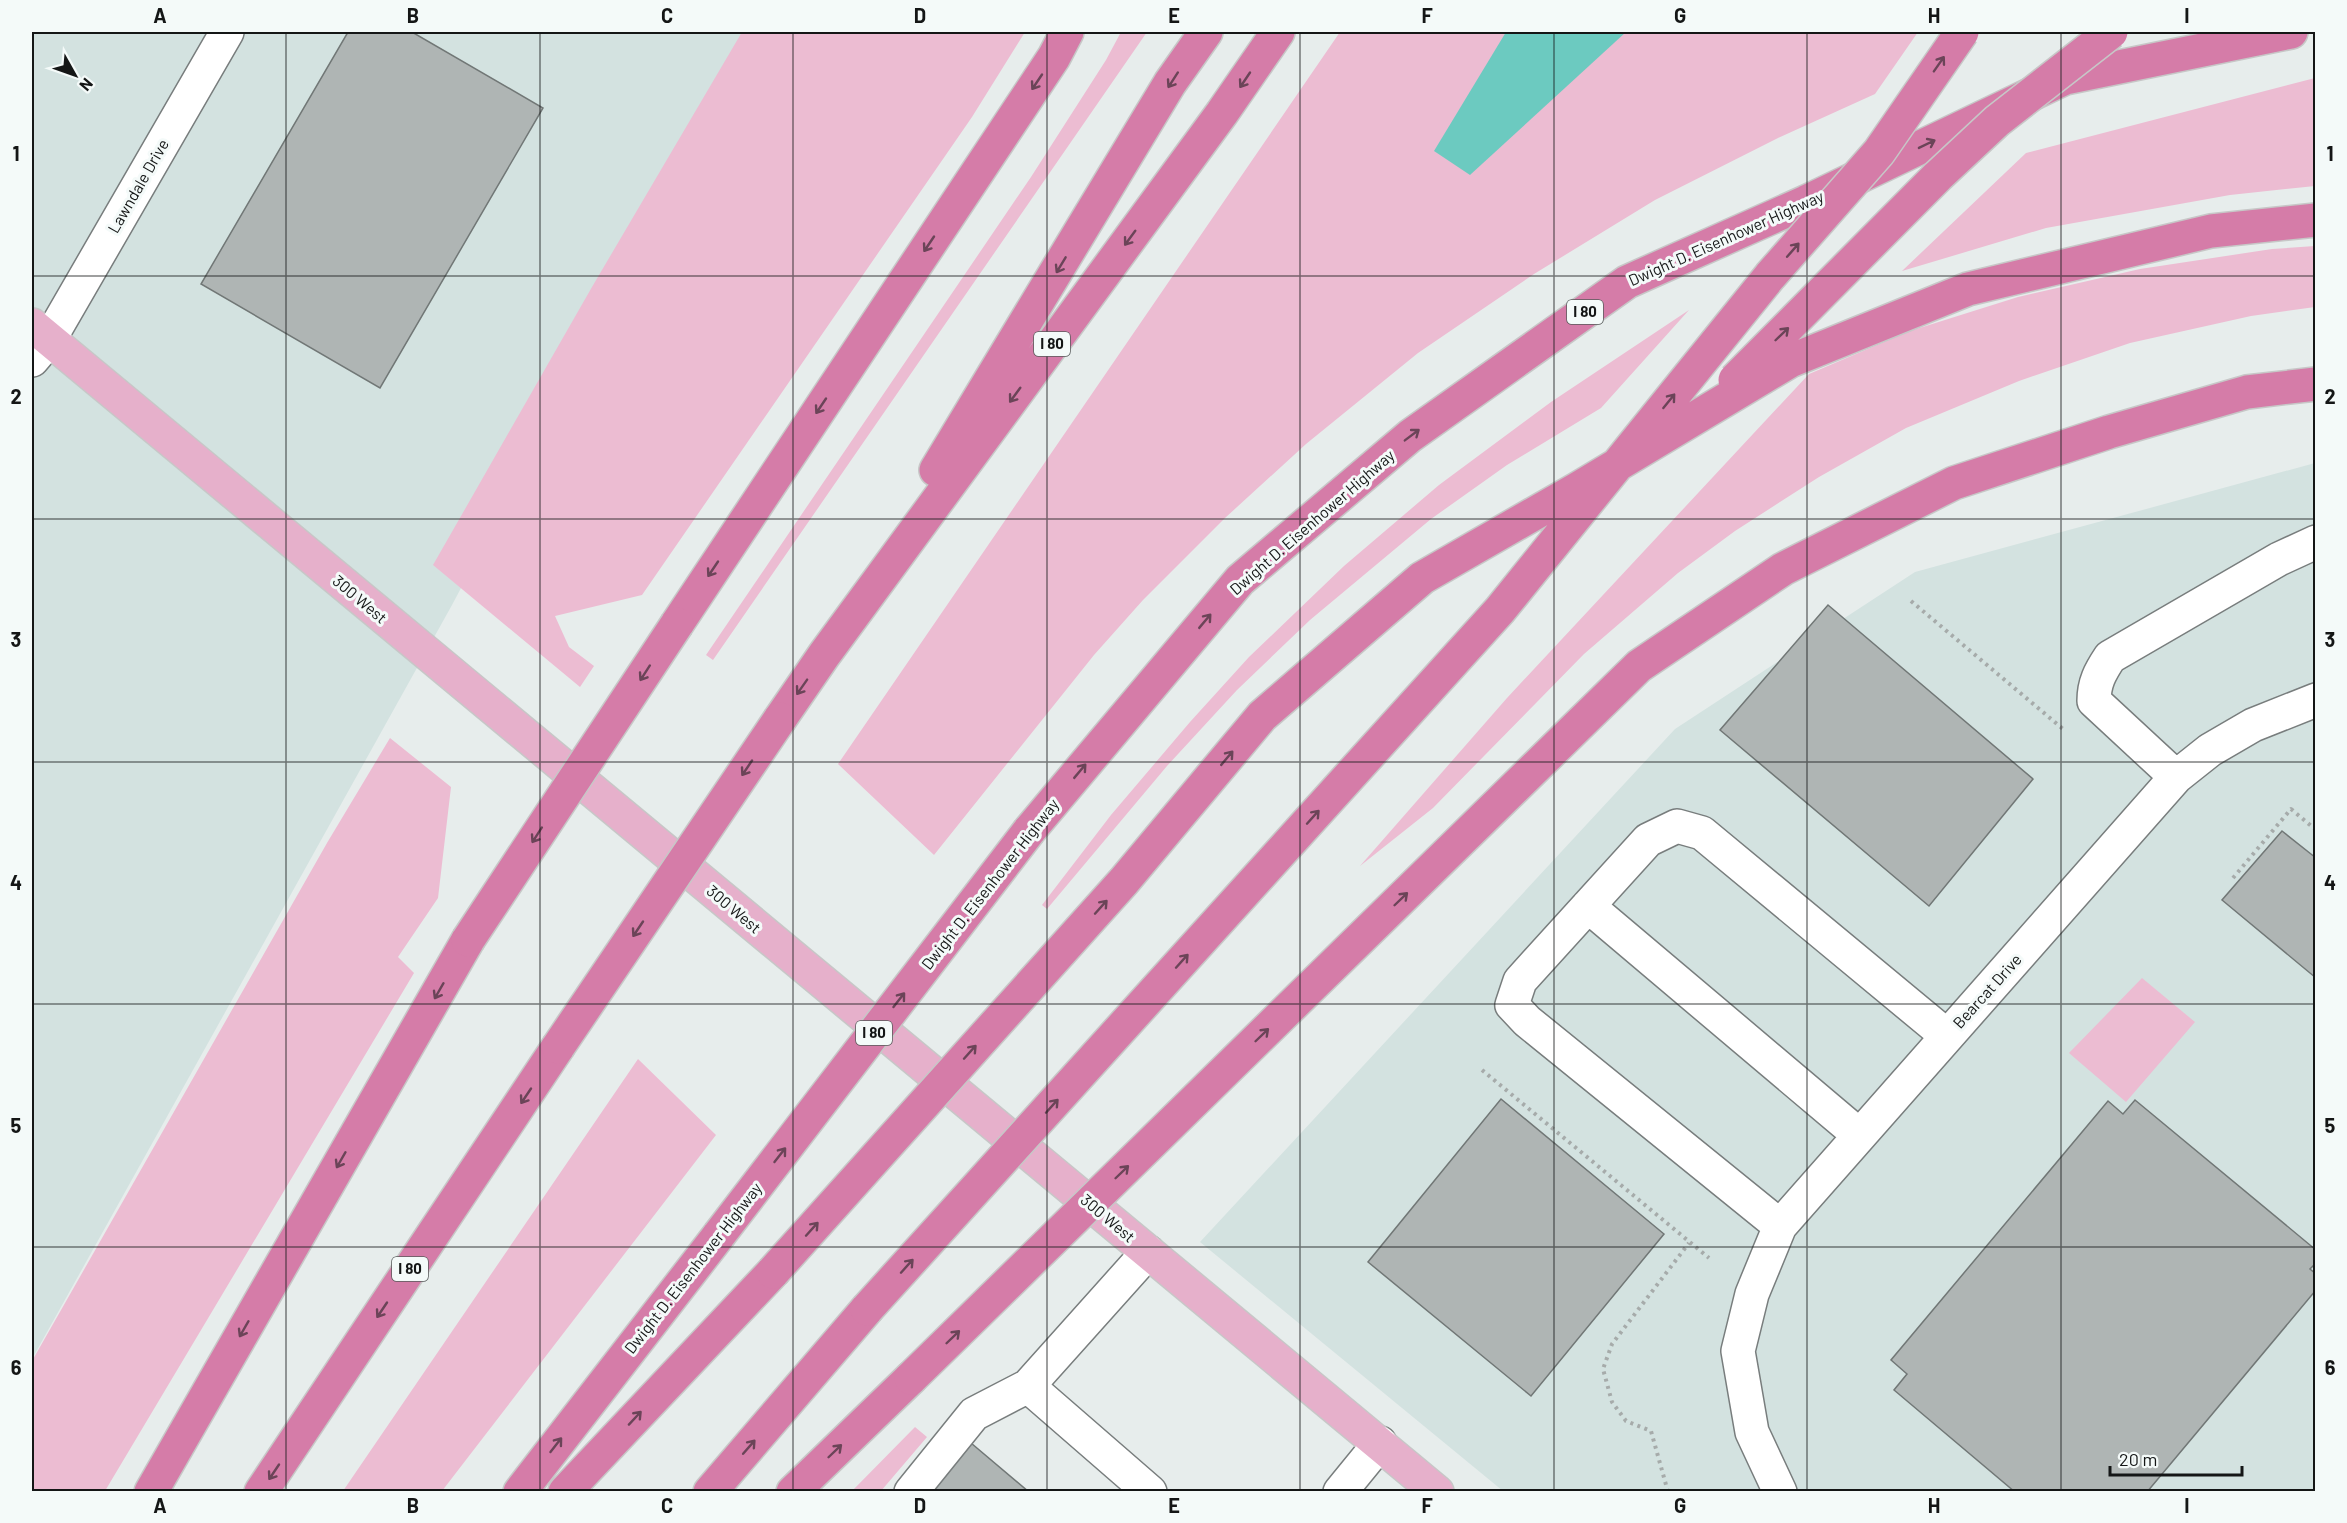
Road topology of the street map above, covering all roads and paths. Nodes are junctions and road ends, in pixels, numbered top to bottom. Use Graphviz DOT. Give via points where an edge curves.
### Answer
graph roads {
  1 [pos="227,32"];
  2 [pos="1067,32"];
  3 [pos="1206,32"];
  4 [pos="1278,32"];
  5 [pos="1962,32"];
  6 [pos="2111,32"];
  7 [pos="2291,32"];
  8 [pos="2316,220"];
  9 [pos="37,342"];
  10 [pos="2316,384"];
  11 [pos="2316,542"];
  12 [pos="1911,601"];
  13 [pos="1500,610"];
  14 [pos="824,655"];
  15 [pos="2316,700"];
  16 [pos="2070,735"];
  17 [pos="2176,777"];
  18 [pos="2316,830"];
  19 [pos="2233,878"];
  20 [pos="1588,906"];
  21 [pos="1947,1036"];
  22 [pos="1482,1070"];
  23 [pos="1859,1135"];
  24 [pos="1780,1226"];
  25 [pos="1689,1243"];
  26 [pos="1148,1252"];
  27 [pos="1709,1258"];
  28 [pos="1028,1386"];
  29 [pos="1380,1443"];
  30 [pos="151,1491"];
  31 [pos="261,1491"];
  32 [pos="520,1491"];
  33 [pos="566,1491"];
  34 [pos="710,1491"];
  35 [pos="793,1491"];
  36 [pos="911,1491"];
  37 [pos="1150,1491"];
  38 [pos="1340,1491"];
  39 [pos="1437,1491"];
  40 [pos="1668,1491"];
  41 [pos="1780,1491"];
  1 -- 9 [label="street, Lawndale Drive"];
  2 -- 30 [label="highway, one-way, bridge" via="468,940"];
  3 -- 14 [label="highway, one-way" via="1170,84"];
  4 -- 14 [label="highway, I 80, one-way"];
  13 -- 5 [label="highway, one-way, bridge" via="1770,276 1879,152"];
  13 -- 6 [label="highway, one-way, bridge" via="1938,176 1997,121"];
  32 -- 7 [label="highway, Dwight D. Eisenhower Highway / I 80, one-way, bridge" via="1029,831 1240,580 1410,436 1626,282 1806,202 2065,78"];
  33 -- 8 [label="highway, one-way, bridge" via="773,1272 1124,881 1262,716 1422,578 1790,361 1968,289 2211,231"];
  9 -- 26 [label="main road, 300 West"];
  35 -- 10 [label="highway, one-way, bridge" via="1640,666 1783,569 1954,483 2247,392"];
  11 -- 17 [label="street" via="2279,559 2110,657 2100,673 2094,701"];
  12 -- 16 [label="path"];
  34 -- 13 [label="highway, one-way, bridge" via="867,1309"];
  14 -- 31 [label="highway, I 80, one-way, bridge"];
  15 -- 17 [label="street, Bearcat Drive" via="2253,725 2210,750"];
  17 -- 21 [label="street, Bearcat Drive"];
  18 -- 19 [label="path" via="2291,809"];
  20 -- 21 [label="street" via="1648,840 1677,826 1702,832"];
  20 -- 23 [label="street"];
  20 -- 24 [label="street" via="1520,981 1512,1005"];
  21 -- 23 [label="street, Bearcat Drive"];
  22 -- 25 [label="path"];
  23 -- 24 [label="street, Bearcat Drive"];
  24 -- 41 [label="street, Bearcat Drive" via="1752,1294 1738,1351 1752,1432"];
  25 -- 27 [label="path"];
  25 -- 40 [label="path" via="1612,1344 1603,1369 1612,1402 1626,1421 1651,1431"];
  26 -- 28 [label="street"];
  26 -- 29 [label="main road, 300 West"];
  28 -- 36 [label="street" via="974,1414"];
  28 -- 37 [label="street"];
  29 -- 38 [label="street"];
  29 -- 39 [label="main road, 300 West"];
}
